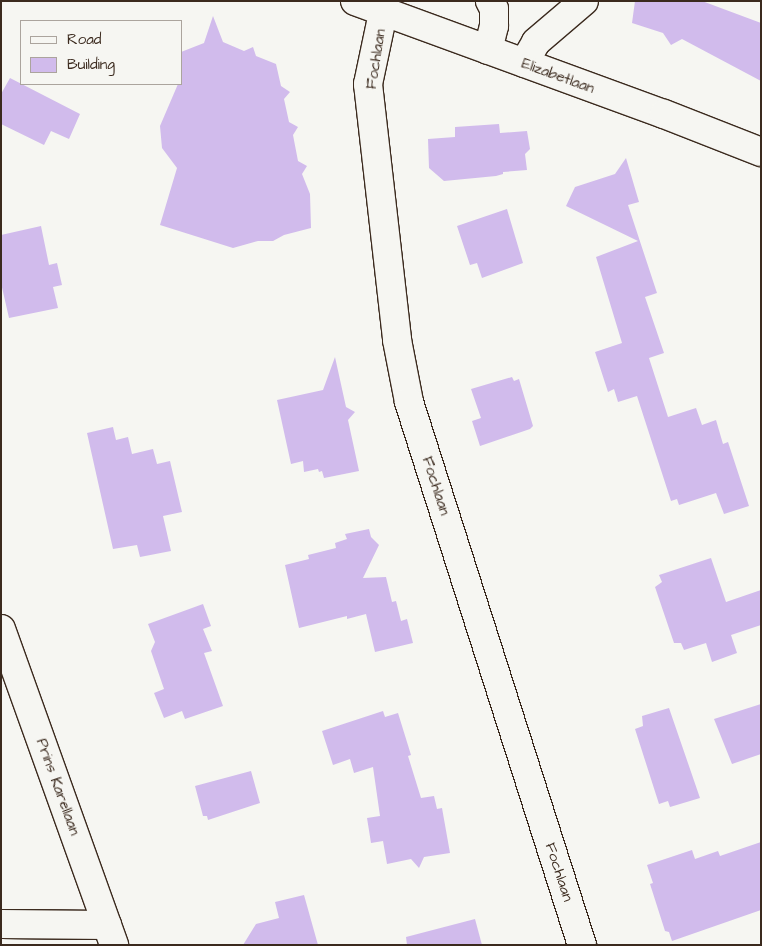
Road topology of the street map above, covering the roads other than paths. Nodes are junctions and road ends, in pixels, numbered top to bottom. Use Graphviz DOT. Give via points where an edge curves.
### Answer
graph roads {
  1 [pos="355,1"];
  2 [pos="490,1"];
  3 [pos="584,1"];
  4 [pos="383,13"];
  5 [pos="488,50"];
  6 [pos="524,63"];
  7 [pos="761,152"];
  8 [pos="1,629"];
  9 [pos="1,924"];
  10 [pos="111,935"];
  11 [pos="582,945"];
  1 -- 4 [label="street, Elizabetlaan"];
  2 -- 5 [label="street" via="494,9 494,26"];
  3 -- 6 [label="street" via="536,42"];
  4 -- 5 [label="street, Elizabetlaan"];
  4 -- 11 [label="street, Fochlaan" via="368,84 397,340 409,402"];
  5 -- 6 [label="street, Elizabetlaan"];
  6 -- 7 [label="street, Elizabetlaan"];
  8 -- 10 [label="street, Prins Karellaan"];
  9 -- 10 [label="street"];
}
